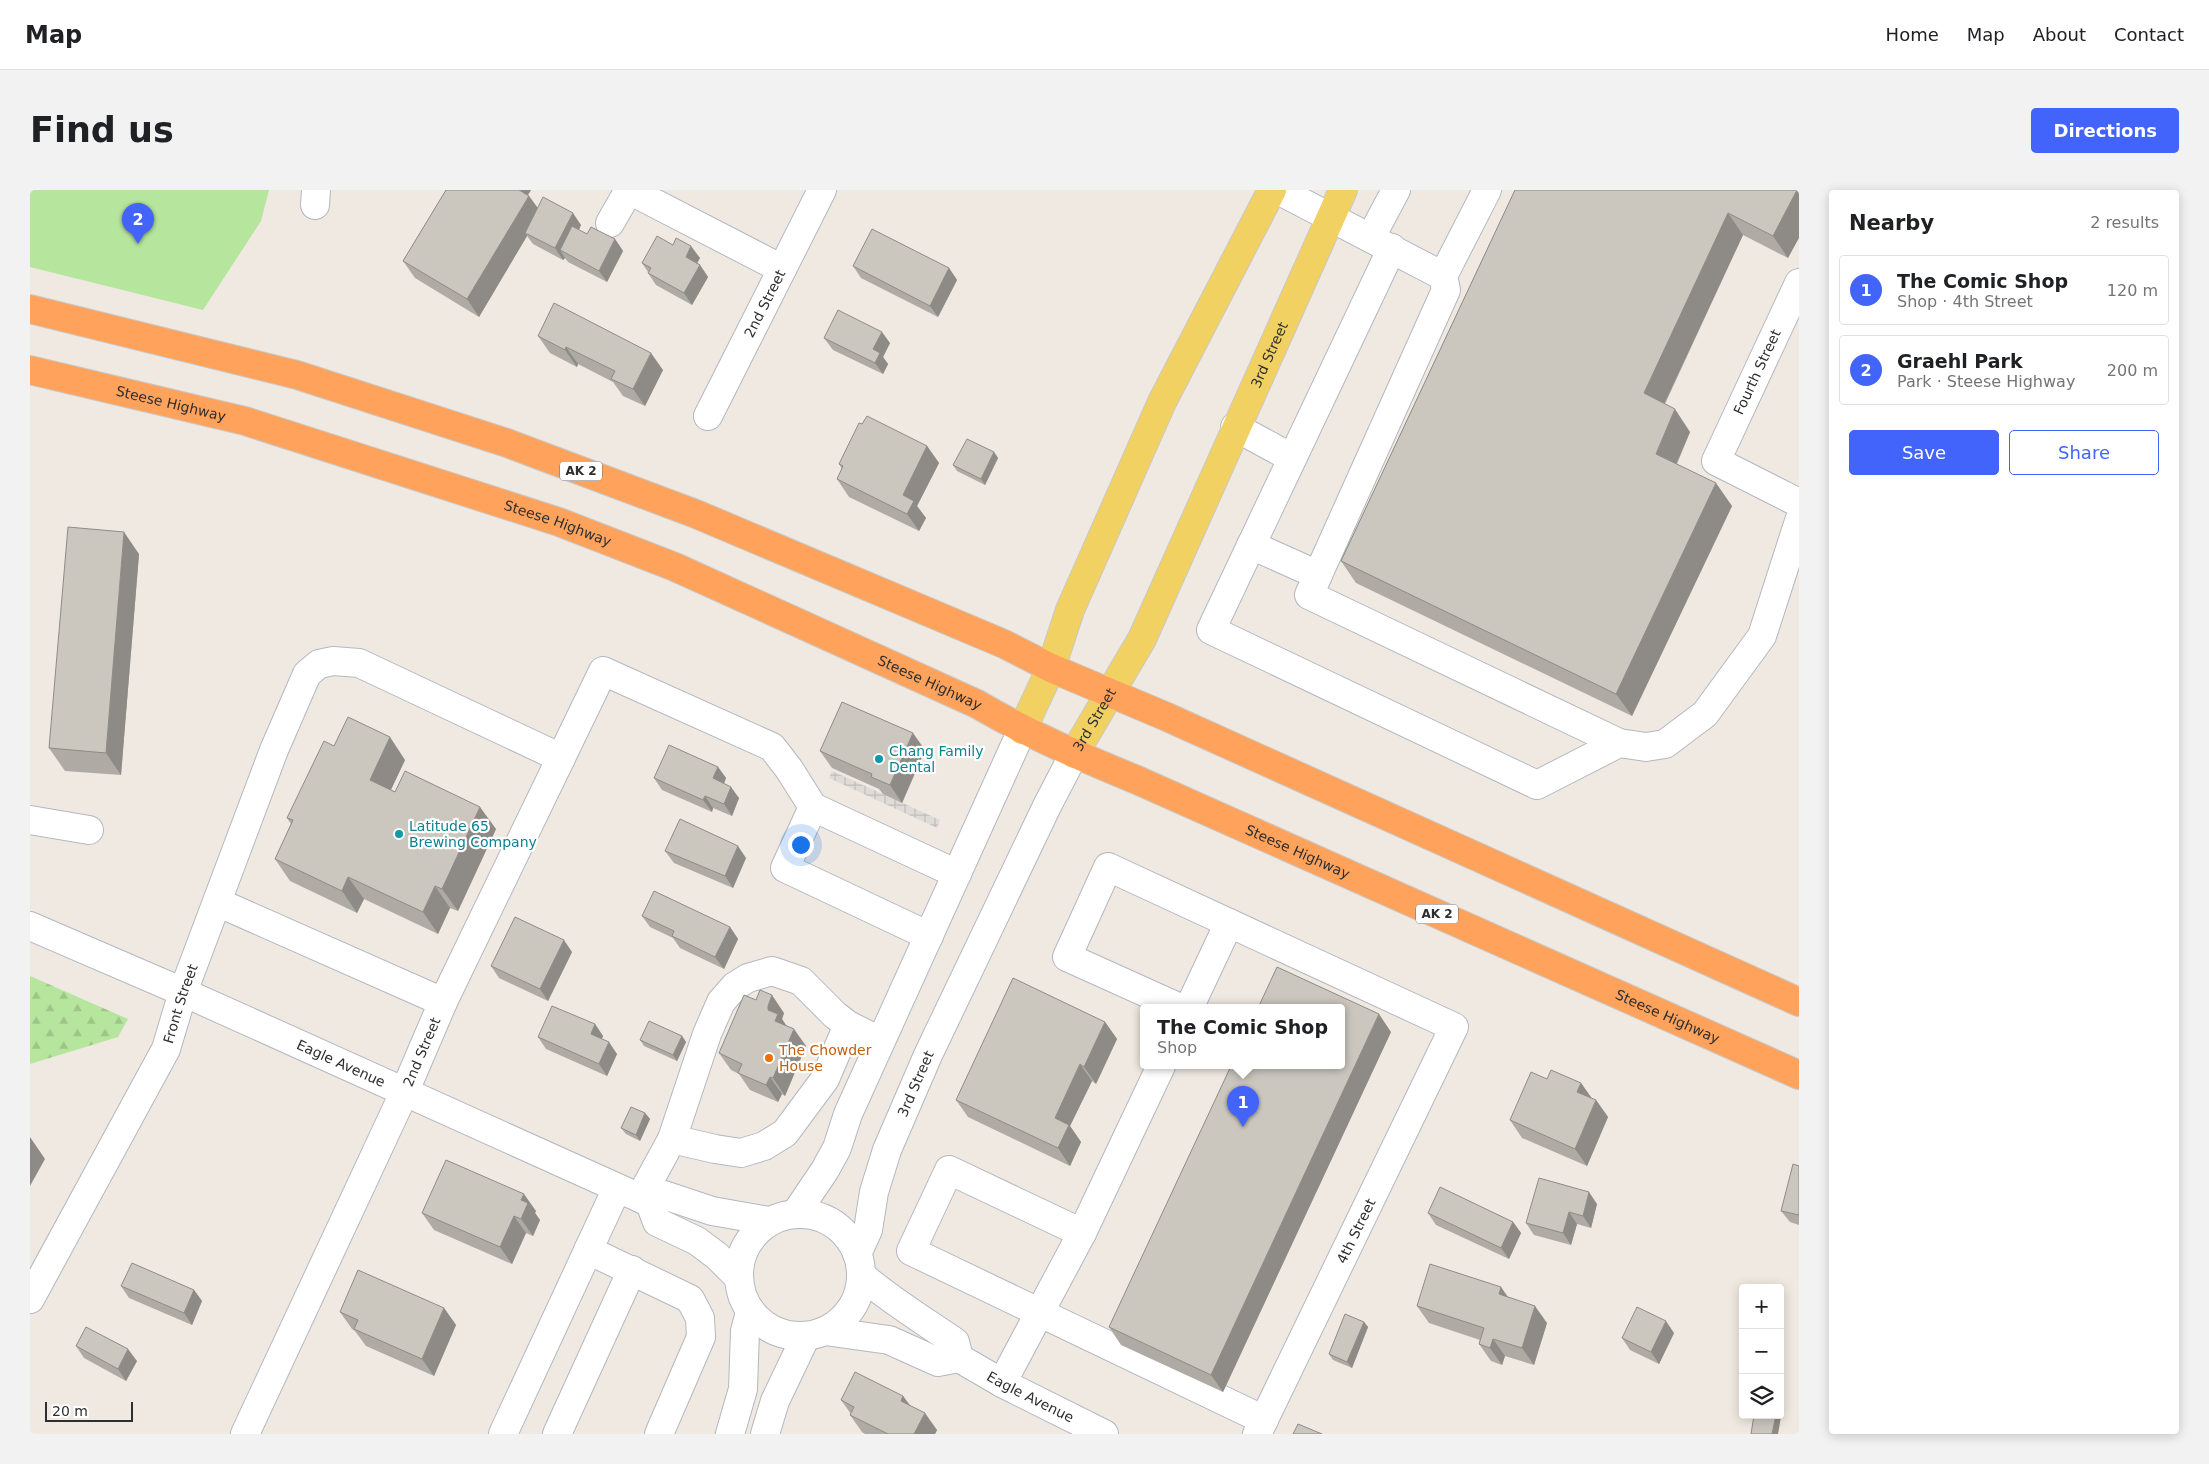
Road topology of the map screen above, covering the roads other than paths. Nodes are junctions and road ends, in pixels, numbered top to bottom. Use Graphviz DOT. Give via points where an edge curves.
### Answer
graph roads {
  1 [pos="822,190"];
  2 [pos="1272,190"];
  3 [pos="1278,190"];
  4 [pos="1343,190"];
  5 [pos="1396,190"];
  6 [pos="1487,190"];
  7 [pos="1330,216"];
  8 [pos="610,223"];
  9 [pos="1381,243"];
  10 [pos="782,269"];
  11 [pos="1443,276"];
  12 [pos="1799,284"];
  13 [pos="30,309"];
  14 [pos="30,370"];
  15 [pos="708,416"];
  16 [pos="1235,427"];
  17 [pos="1292,458"];
  18 [pos="1799,503"];
  19 [pos="1799,521"];
  20 [pos="1251,544"];
  21 [pos="1318,575"];
  22 [pos="1051,668"];
  23 [pos="1110,693"];
  24 [pos="1022,730"];
  25 [pos="1619,743"];
  26 [pos="1074,754"];
  27 [pos="561,758"];
  28 [pos="813,807"];
  29 [pos="30,820"];
  30 [pos="89,830"];
  31 [pos="957,874"];
  32 [pos="217,902"];
  33 [pos="1229,923"];
  34 [pos="30,926"];
  35 [pos="929,936"];
  36 [pos="183,992"];
  37 [pos="443,1002"];
  38 [pos="1799,1002"];
  39 [pos="1171,1004"];
  40 [pos="1190,1004"];
  41 [pos="848,1025"];
  42 [pos="880,1041"];
  43 [pos="1160,1069"];
  44 [pos="1799,1075"];
  45 [pos="404,1093"];
  46 [pos="672,1139"];
  47 [pos="636,1196"];
  48 [pos="796,1213"];
  49 [pos="769,1221"];
  50 [pos="1082,1233"];
  51 [pos="588,1250"];
  52 [pos="859,1264"];
  53 [pos="632,1270"];
  54 [pos="738,1277"];
  55 [pos="30,1299"];
  56 [pos="750,1312"];
  57 [pos="1039,1312"];
  58 [pos="816,1333"];
  59 [pos="959,1358"];
  60 [pos="1002,1383"];
  61 [pos="1261,1427"];
  62 [pos="245,1434"];
  63 [pos="503,1434"];
  64 [pos="557,1434"];
  65 [pos="659,1434"];
  66 [pos="730,1434"];
  67 [pos="765,1434"];
  68 [pos="1104,1434"];
  1 -- 10 [label="street, 2nd Street"];
  2 -- 22 [label="main road" via="1162,402 1070,610"];
  3 -- 7 [label="street"];
  4 -- 7 [label="main road, 3rd Street"];
  5 -- 9 [label="street"];
  6 -- 11 [label="street"];
  7 -- 9 [label="street"];
  7 -- 16 [label="main road, 3rd Street"];
  8 -- 10 [label="street" via="629,190"];
  9 -- 11 [label="street"];
  9 -- 17 [label="street"];
  10 -- 15 [label="street, 2nd Street"];
  11 -- 21 [label="street" via="1446,290"];
  12 -- 18 [label="street, Fourth Street" via="1716,461"];
  13 -- 22 [label="highway, AK 2" via="298,374 507,443 696,514 1004,644"];
  14 -- 24 [label="highway, Steese Highway / AK 2" via="245,421 559,522 675,567 977,704"];
  16 -- 17 [label="street"];
  16 -- 23 [label="main road, 3rd Street" via="1142,639"];
  17 -- 20 [label="street"];
  19 -- 25 [label="street" via="1762,636 1705,714 1665,744 1646,747"];
  20 -- 21 [label="street"];
  20 -- 25 [label="street" via="1211,630 1537,785"];
  21 -- 25 [label="street" via="1309,595"];
  22 -- 23 [label="highway, AK 2"];
  22 -- 24 [label="main road"];
  23 -- 26 [label="main road, 3rd Street"];
  23 -- 38 [label="highway, AK 2"];
  24 -- 26 [label="highway, Steese Highway / AK 2"];
  24 -- 31 [label="street"];
  26 -- 44 [label="highway, Steese Highway / AK 2"];
  26 -- 52 [label="street, 3rd Street" via="924,1063 887,1150 874,1192"];
  27 -- 28 [label="street, 2nd Street" via="603,671 772,747"];
  27 -- 32 [label="street, Front Street" via="358,663 333,661 319,664 307,674 274,750"];
  27 -- 37 [label="street, 2nd Street"];
  28 -- 31 [label="street"];
  28 -- 35 [label="street" via="785,868"];
  29 -- 30 [label="street"];
  31 -- 35 [label="street"];
  32 -- 36 [label="street, Front Street"];
  32 -- 37 [label="street"];
  33 -- 39 [label="street" via="1108,867 1067,956"];
  33 -- 40 [label="street"];
  33 -- 61 [label="street, 4th Street" via="1454,1027"];
  34 -- 36 [label="street, Eagle Avenue"];
  35 -- 42 [label="street"];
  36 -- 45 [label="street, Eagle Avenue"];
  36 -- 55 [label="street, Front Street" via="166,1049"];
  37 -- 45 [label="street, 2nd Street"];
  41 -- 42 [label="street"];
  41 -- 46 [label="street" via="825,1079 785,1133 764,1146 741,1153"];
  41 -- 46 [label="street" via="801,981 772,971 748,978 735,986 720,1002"];
  42 -- 48 [label="street" via="837,1148"];
  43 -- 50 [label="street"];
  45 -- 47 [label="street, Eagle Avenue"];
  45 -- 62 [label="street, 2nd Street"];
  46 -- 47 [label="street"];
  47 -- 49 [label="street" via="664,1195 712,1210"];
  47 -- 51 [label="street"];
  47 -- 54 [label="street" via="657,1222 697,1241"];
  48 -- 49 [label="street"];
  48 -- 52 [label="street" via="812,1214 833,1224 850,1240"];
  49 -- 54 [label="street" via="745,1245"];
  50 -- 57 [label="street"];
  50 -- 57 [label="street" via="949,1170 911,1251"];
  51 -- 53 [label="street"];
  51 -- 63 [label="street"];
  52 -- 58 [label="street" via="859,1292 851,1308 840,1321"];
  52 -- 59 [label="street" via="896,1303 955,1342"];
  53 -- 64 [label="street"];
  53 -- 65 [label="street" via="690,1299 700,1318 701,1338"];
  54 -- 56 [label="street"];
  56 -- 58 [label="street" via="766,1326 785,1335"];
  56 -- 66 [label="street" via="745,1331 742,1390"];
  57 -- 60 [label="street"];
  57 -- 61 [label="street"];
  58 -- 59 [label="street" via="889,1340 938,1362"];
  58 -- 67 [label="street" via="775,1401"];
  59 -- 60 [label="street, Eagle Avenue"];
  60 -- 68 [label="street, Eagle Avenue"];
}
